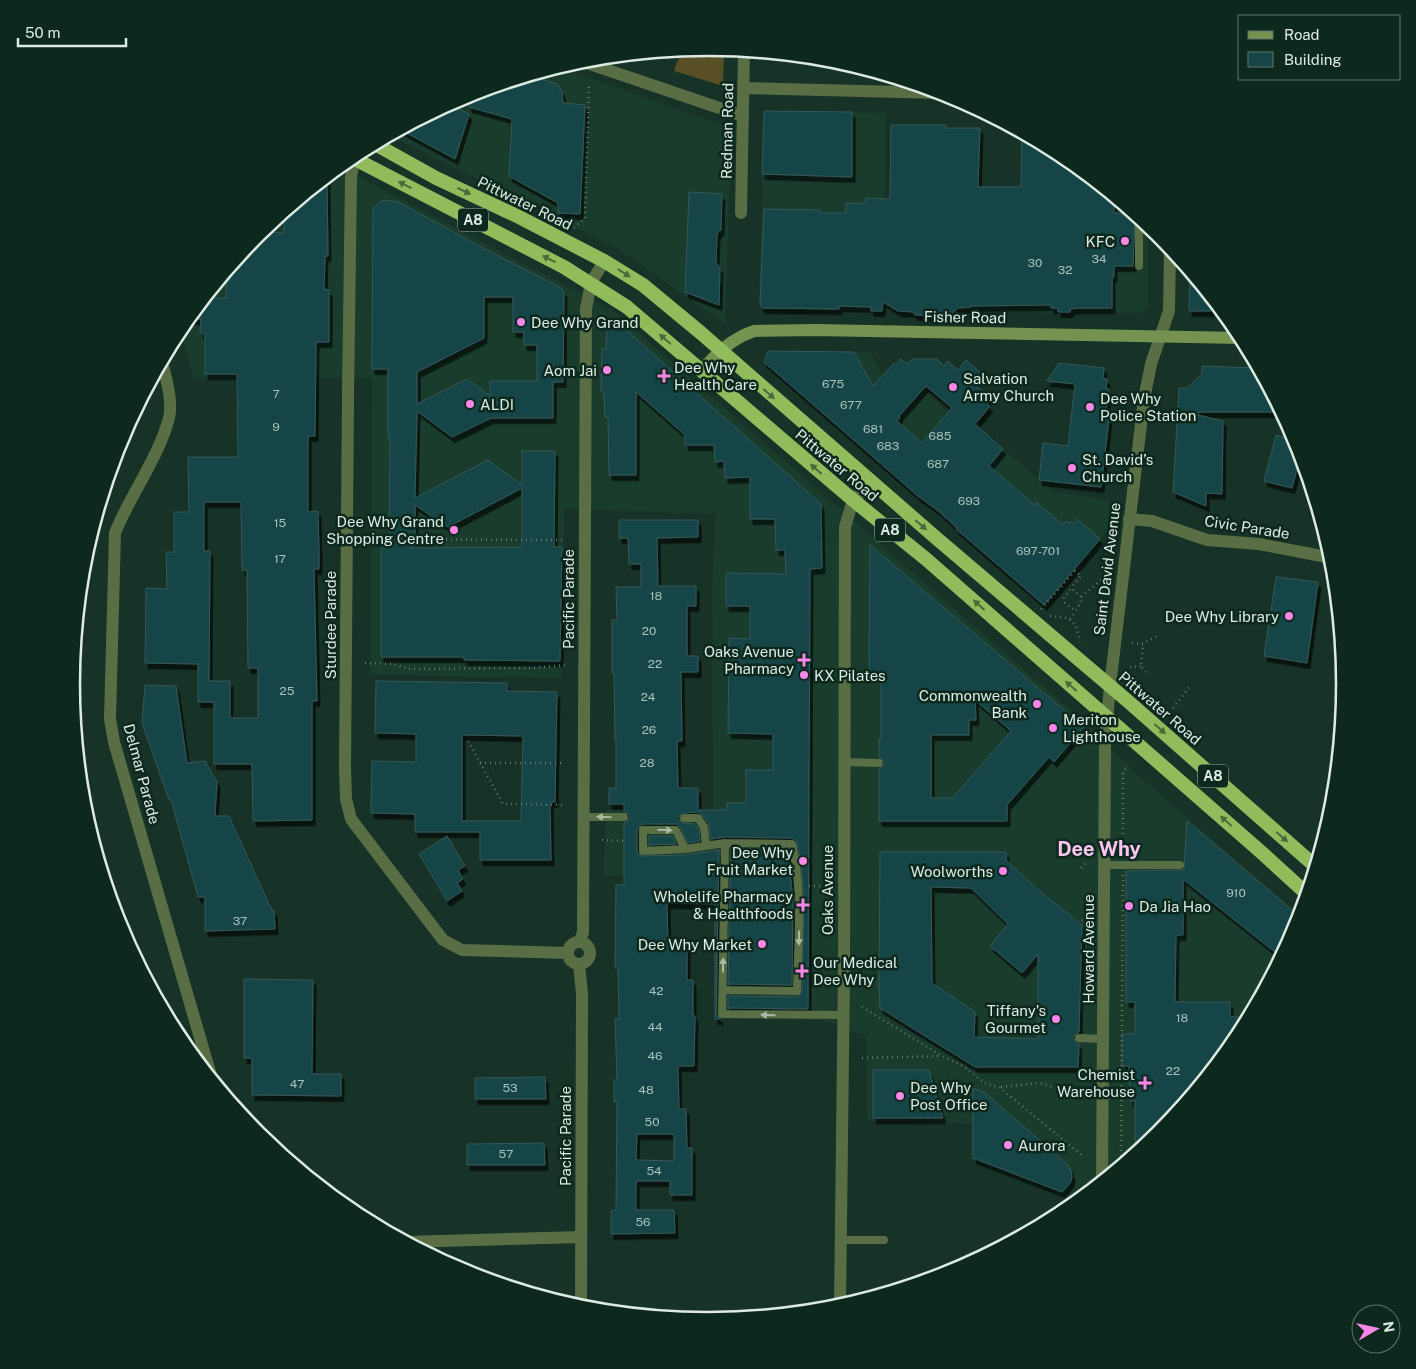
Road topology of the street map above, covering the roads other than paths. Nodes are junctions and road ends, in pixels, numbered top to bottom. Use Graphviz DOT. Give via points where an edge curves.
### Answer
graph roads {
  1 [pos="744,58"];
  2 [pos="597,66"];
  3 [pos="744,88"];
  4 [pos="916,92"];
  5 [pos="743,116"];
  6 [pos="382,148"];
  7 [pos="362,160"];
  8 [pos="353,167"];
  9 [pos="741,212"];
  10 [pos="1138,227"];
  11 [pos="1170,259"];
  12 [pos="604,261"];
  13 [pos="1139,266"];
  14 [pos="591,283"];
  15 [pos="1161,337"];
  16 [pos="1232,338"];
  17 [pos="720,349"];
  18 [pos="164,370"];
  19 [pos="702,371"];
  20 [pos="871,481"];
  21 [pos="853,500"];
  22 [pos="1129,519"];
  23 [pos="1323,556"];
  24 [pos="1110,686"];
  25 [pos="1107,718"];
  26 [pos="844,762"];
  27 [pos="879,763"];
  28 [pos="583,817"];
  29 [pos="624,818"];
  30 [pos="684,818"];
  31 [pos="725,843"];
  32 [pos="706,846"];
  33 [pos="685,849"];
  34 [pos="1310,862"];
  35 [pos="1104,865"];
  36 [pos="1180,865"];
  37 [pos="1302,889"];
  38 [pos="580,941"];
  39 [pos="567,953"];
  40 [pos="579,964"];
  41 [pos="723,990"];
  42 [pos="843,1016"];
  43 [pos="1079,1038"];
  44 [pos="1103,1039"];
  45 [pos="208,1064"];
  46 [pos="1102,1173"];
  47 [pos="581,1237"];
  48 [pos="840,1240"];
  49 [pos="884,1240"];
  50 [pos="418,1242"];
  51 [pos="840,1299"];
  52 [pos="581,1300"];
  1 -- 3 [label="street, Redman Road"];
  2 -- 5 [label="street"];
  3 -- 4 [label="street"];
  3 -- 5 [label="street, Redman Road"];
  5 -- 9 [label="street, Redman Road"];
  6 -- 12 [label="highway, Pittwater Road / A8, one-way"];
  14 -- 7 [label="highway, Pittwater Road / A8, one-way"];
  8 -- 39 [label="street, Sturdee Parade" via="346,799 352,819 442,940 462,950"];
  10 -- 13 [label="lane"];
  11 -- 15 [label="street, Saint David Avenue" via="1168,311"];
  12 -- 14 [label="street, Pacific Parade"];
  12 -- 17 [label="highway, Pittwater Road / A8, one-way" via="643,285"];
  19 -- 14 [label="highway, Pittwater Road / A8, one-way" via="627,307"];
  14 -- 28 [label="street, Pacific Parade" via="586,309"];
  15 -- 16 [label="main road, Fisher Road"];
  15 -- 17 [label="main road, Fisher Road" via="779,330 754,331"];
  15 -- 22 [label="street, Saint David Avenue" via="1151,364 1144,399"];
  17 -- 19 [label="main road, Fisher Road"];
  17 -- 20 [label="highway, Pittwater Road / A8, one-way"];
  18 -- 45 [label="street, Delmar Parade" via="169,392 169,417 158,447 115,534 110,719"];
  21 -- 19 [label="highway, Pittwater Road / A8, one-way"];
  20 -- 21 [label="street, Oaks Avenue"];
  20 -- 24 [label="highway, Pittwater Road / A8, one-way"];
  25 -- 21 [label="highway, Pittwater Road / A8, one-way" via="926,559"];
  21 -- 26 [label="street, Oaks Avenue" via="845,527"];
  22 -- 23 [label="street, Civic Parade" via="1152,521 1207,540 1259,544"];
  22 -- 24 [label="street, Saint David Avenue"];
  24 -- 25 [label="street, Saint David Avenue"];
  24 -- 34 [label="highway, Pittwater Road / A8, one-way"];
  25 -- 35 [label="street, Howard Avenue"];
  37 -- 25 [label="highway, Pittwater Road / A8, one-way"];
  26 -- 27 [label="lane"];
  26 -- 42 [label="street, Oaks Avenue"];
  29 -- 28 [label="lane, one-way"];
  28 -- 38 [label="street, Pacific Parade" via="583,932"];
  30 -- 32 [label="lane" via="698,818 704,827"];
  31 -- 32 [label="lane"];
  41 -- 31 [label="lane, one-way"];
  31 -- 41 [label="lane, one-way" via="792,844 798,866 799,936 797,991"];
  32 -- 33 [label="lane"];
  33 -- 33 [label="lane, one-way" via="643,851 643,830 676,830"];
  35 -- 36 [label="lane"];
  35 -- 44 [label="street, Howard Avenue"];
  38 -- 39 [label="street" via="573,943"];
  38 -- 40 [label="street" via="590,952 586,962"];
  39 -- 40 [label="street" via="570,960"];
  40 -- 47 [label="street, Pacific Parade" via="582,994"];
  42 -- 41 [label="lane, one-way" via="722,1014"];
  42 -- 48 [label="street, Oaks Avenue"];
  43 -- 44 [label="lane"];
  44 -- 46 [label="street, Howard Avenue"];
  47 -- 50 [label="street"];
  47 -- 52 [label="street, Pacific Parade"];
  48 -- 49 [label="lane"];
  48 -- 51 [label="street, Oaks Avenue"];
}
